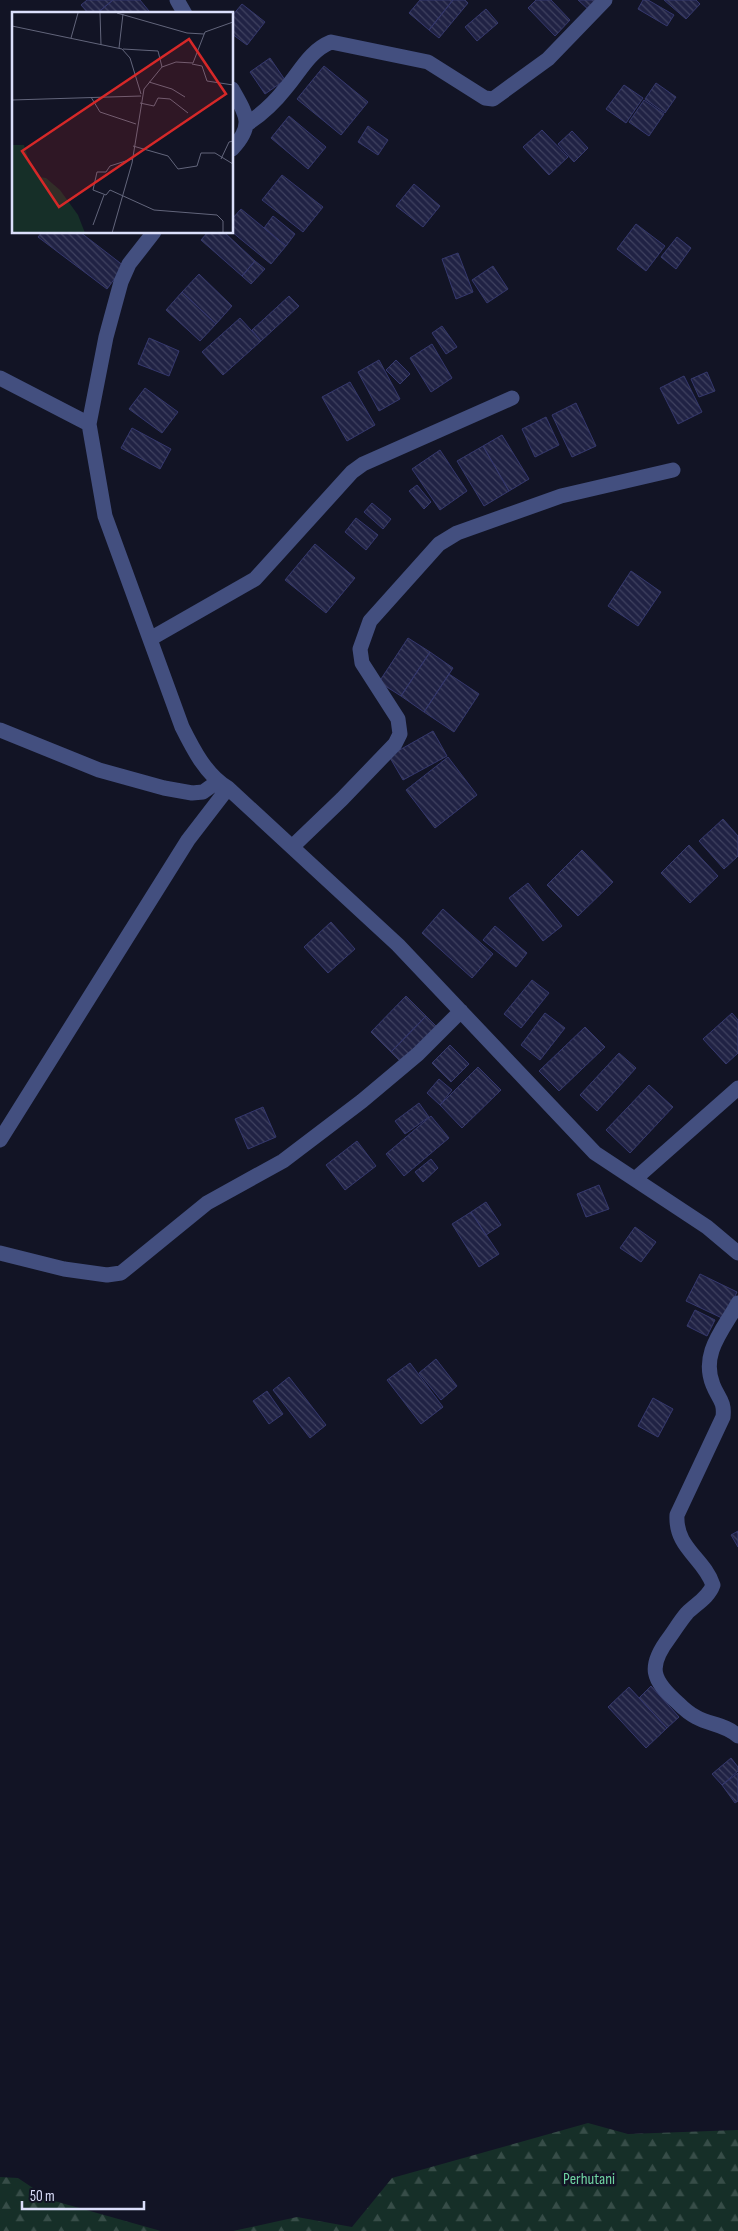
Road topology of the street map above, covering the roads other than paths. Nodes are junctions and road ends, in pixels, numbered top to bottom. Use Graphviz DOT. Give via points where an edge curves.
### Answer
graph roads {
  1 [pos="177,0"];
  2 [pos="605,0"];
  3 [pos="184,12"];
  4 [pos="234,93"];
  5 [pos="247,124"];
  6 [pos="234,147"];
  7 [pos="152,234"];
  8 [pos="0,378"];
  9 [pos="512,398"];
  10 [pos="89,424"];
  11 [pos="673,470"];
  12 [pos="150,639"];
  13 [pos="0,730"];
  14 [pos="223,785"];
  15 [pos="292,847"];
  16 [pos="461,1011"];
  17 [pos="738,1088"];
  18 [pos="0,1140"];
  19 [pos="635,1179"];
  20 [pos="738,1252"];
  21 [pos="0,1253"];
  22 [pos="738,1303"];
  23 [pos="738,1736"];
  1 -- 3 [label="street"];
  2 -- 5 [label="street" via="548,59 493,99 485,98 428,62 331,42 311,54 285,90 261,115"];
  4 -- 5 [label="street" via="246,115"];
  5 -- 6 [label="street" via="241,140"];
  7 -- 10 [label="street" via="129,264 121,282 106,337"];
  8 -- 10 [label="street"];
  9 -- 12 [label="street" via="363,464 352,472 255,579"];
  10 -- 12 [label="street" via="105,516"];
  11 -- 15 [label="street" via="561,496 457,533 439,544 370,621 360,648 362,663 398,719 400,734 395,744 356,785"];
  12 -- 14 [label="street" via="182,727 195,752"];
  13 -- 14 [label="street" via="99,770 164,788 192,793"];
  14 -- 15 [label="street"];
  14 -- 18 [label="street"];
  15 -- 16 [label="street" via="398,945"];
  16 -- 19 [label="street" via="595,1153"];
  16 -- 21 [label="street" via="418,1054 354,1107 283,1161 207,1203 121,1273 64,1269"];
  17 -- 19 [label="street"];
  19 -- 20 [label="street"];
  22 -- 23 [label="street" via="708,1358 712,1384 724,1406 723,1417 677,1515 676,1528 681,1540 713,1585 659,1652 654,1666 660,1686 678,1704 697,1718 722,1725"];
}
